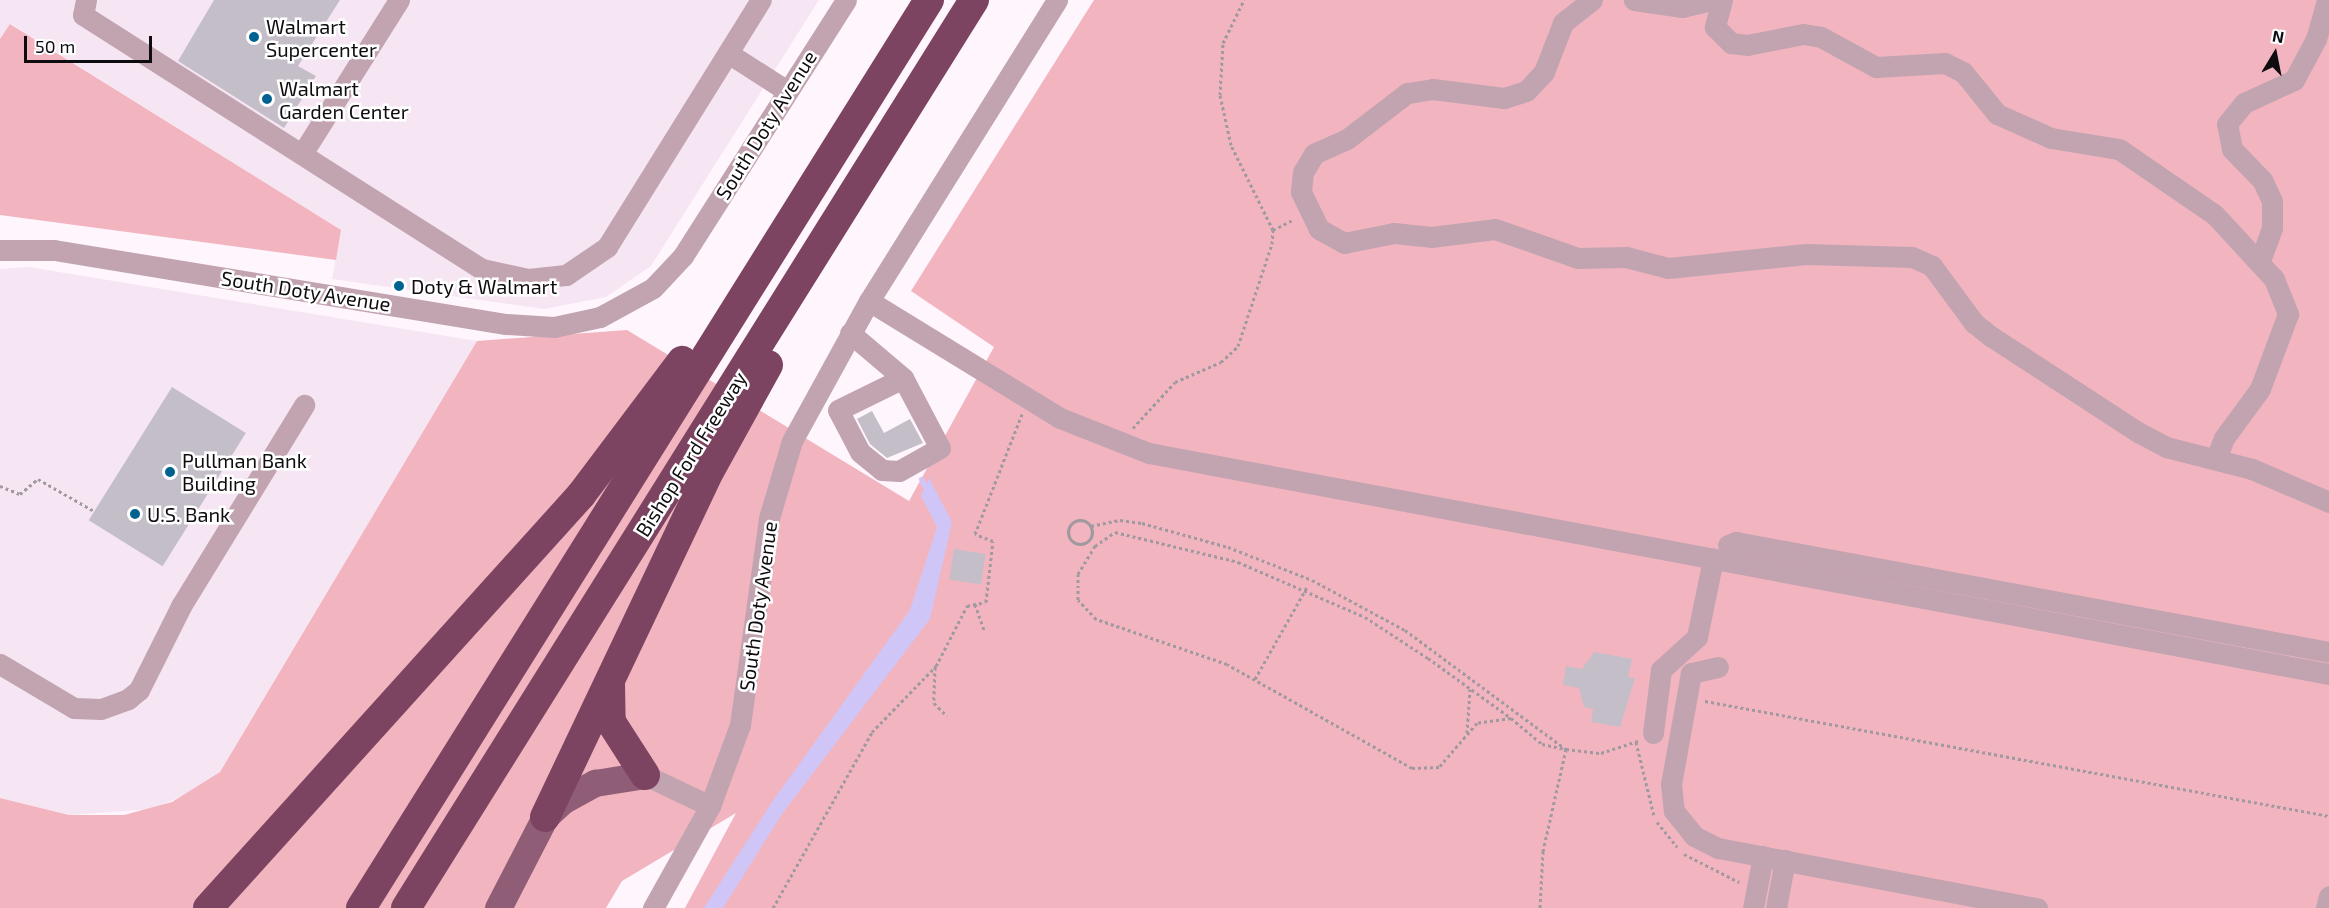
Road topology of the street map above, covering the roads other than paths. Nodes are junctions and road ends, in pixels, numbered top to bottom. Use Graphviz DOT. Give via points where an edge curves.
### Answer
graph roads {
  1 [pos="86,0"];
  2 [pos="399,0"];
  3 [pos="761,0"];
  4 [pos="846,0"];
  5 [pos="929,0"];
  6 [pos="974,0"];
  7 [pos="1057,0"];
  8 [pos="1592,0"];
  9 [pos="1634,0"];
  10 [pos="1713,0"];
  11 [pos="1722,0"];
  12 [pos="2327,0"];
  13 [pos="728,53"];
  14 [pos="787,91"];
  15 [pos="302,154"];
  16 [pos="830,230"];
  17 [pos="0,250"];
  18 [pos="2259,261"];
  19 [pos="869,301"];
  20 [pos="729,315"];
  21 [pos="850,333"];
  22 [pos="903,378"];
  23 [pos="304,405"];
  24 [pos="2216,459"];
  25 [pos="2329,502"];
  26 [pos="1721,552"];
  27 [pos="2329,652"];
  28 [pos="0,664"];
  29 [pos="1718,667"];
  30 [pos="2329,674"];
  31 [pos="611,678"];
  32 [pos="1653,733"];
  33 [pos="645,775"];
  34 [pos="710,806"];
  35 [pos="545,817"];
  36 [pos="1763,856"];
  37 [pos="1785,860"];
  38 [pos="2329,896"];
  39 [pos="208,908"];
  40 [pos="361,908"];
  41 [pos="406,908"];
  42 [pos="498,908"];
  43 [pos="653,908"];
  44 [pos="1754,908"];
  45 [pos="1776,908"];
  46 [pos="2037,908"];
  47 [pos="2326,908"];
  1 -- 15 [label="street" via="82,15"];
  2 -- 15 [label="street"];
  3 -- 13 [label="street"];
  4 -- 14 [label="street, South Doty Avenue"];
  5 -- 20 [label="highway, Bishop Ford Freeway"];
  6 -- 16 [label="highway, Bishop Ford Freeway"];
  7 -- 19 [label="street, South Doty Avenue"];
  8 -- 24 [label="street" via="1563,23 1544,72 1526,91 1504,98 1433,89 1407,93 1347,139 1314,154 1300,181 1307,213 1336,242 1482,228 1505,230 1578,258 1626,257 1659,268 1756,263 1806,254 1912,257 1932,266 1974,323 2043,374 2166,447"];
  9 -- 10 [label="street" via="1682,7"];
  11 -- 18 [label="street" via="1715,27 1731,43 1747,45 1803,34 1821,37 1876,67 1935,61 1955,66 1986,104 2016,124 2051,138 2108,144 2131,155 2215,215"];
  12 -- 18 [label="street" via="2312,50 2294,80 2244,103 2227,124 2232,149 2262,180 2272,201 2272,228"];
  13 -- 14 [label="street"];
  13 -- 15 [label="street" via="606,247 566,275 528,279 482,269"];
  14 -- 17 [label="street, South Doty Avenue" via="667,275 615,311 578,323 506,324 54,250"];
  16 -- 31 [label="highway" via="772,357 710,470"];
  16 -- 41 [label="highway, Bishop Ford Freeway"];
  18 -- 24 [label="street" via="2287,301 2287,326 2260,389 2224,438"];
  19 -- 21 [label="street, South Doty Avenue"];
  19 -- 26 [label="street" via="1028,399 1116,443 1186,462"];
  20 -- 39 [label="highway" via="685,357 581,495"];
  20 -- 40 [label="highway, Bishop Ford Freeway"];
  21 -- 22 [label="street"];
  21 -- 34 [label="street, South Doty Avenue" via="792,441 780,476 762,558 740,725"];
  22 -- 22 [label="street" via="940,447 899,471 882,470 860,452 838,410"];
  23 -- 28 [label="street" via="181,606 139,690 129,699 101,709 74,708"];
  24 -- 25 [label="street"];
  26 -- 27 [label="street" via="1736,542"];
  26 -- 30 [label="street"];
  26 -- 32 [label="street" via="1697,637 1661,670"];
  29 -- 36 [label="street" via="1696,668 1685,698 1671,784 1674,811 1685,828 1705,842"];
  31 -- 33 [label="highway" via="611,722"];
  31 -- 35 [label="highway"];
  33 -- 34 [label="street"];
  33 -- 35 [label="main road" via="595,783"];
  34 -- 43 [label="street, South Doty Avenue"];
  35 -- 42 [label="main road"];
  36 -- 37 [label="street"];
  36 -- 44 [label="street"];
  37 -- 45 [label="street"];
  37 -- 46 [label="street"];
  38 -- 47 [label="street"];
}
